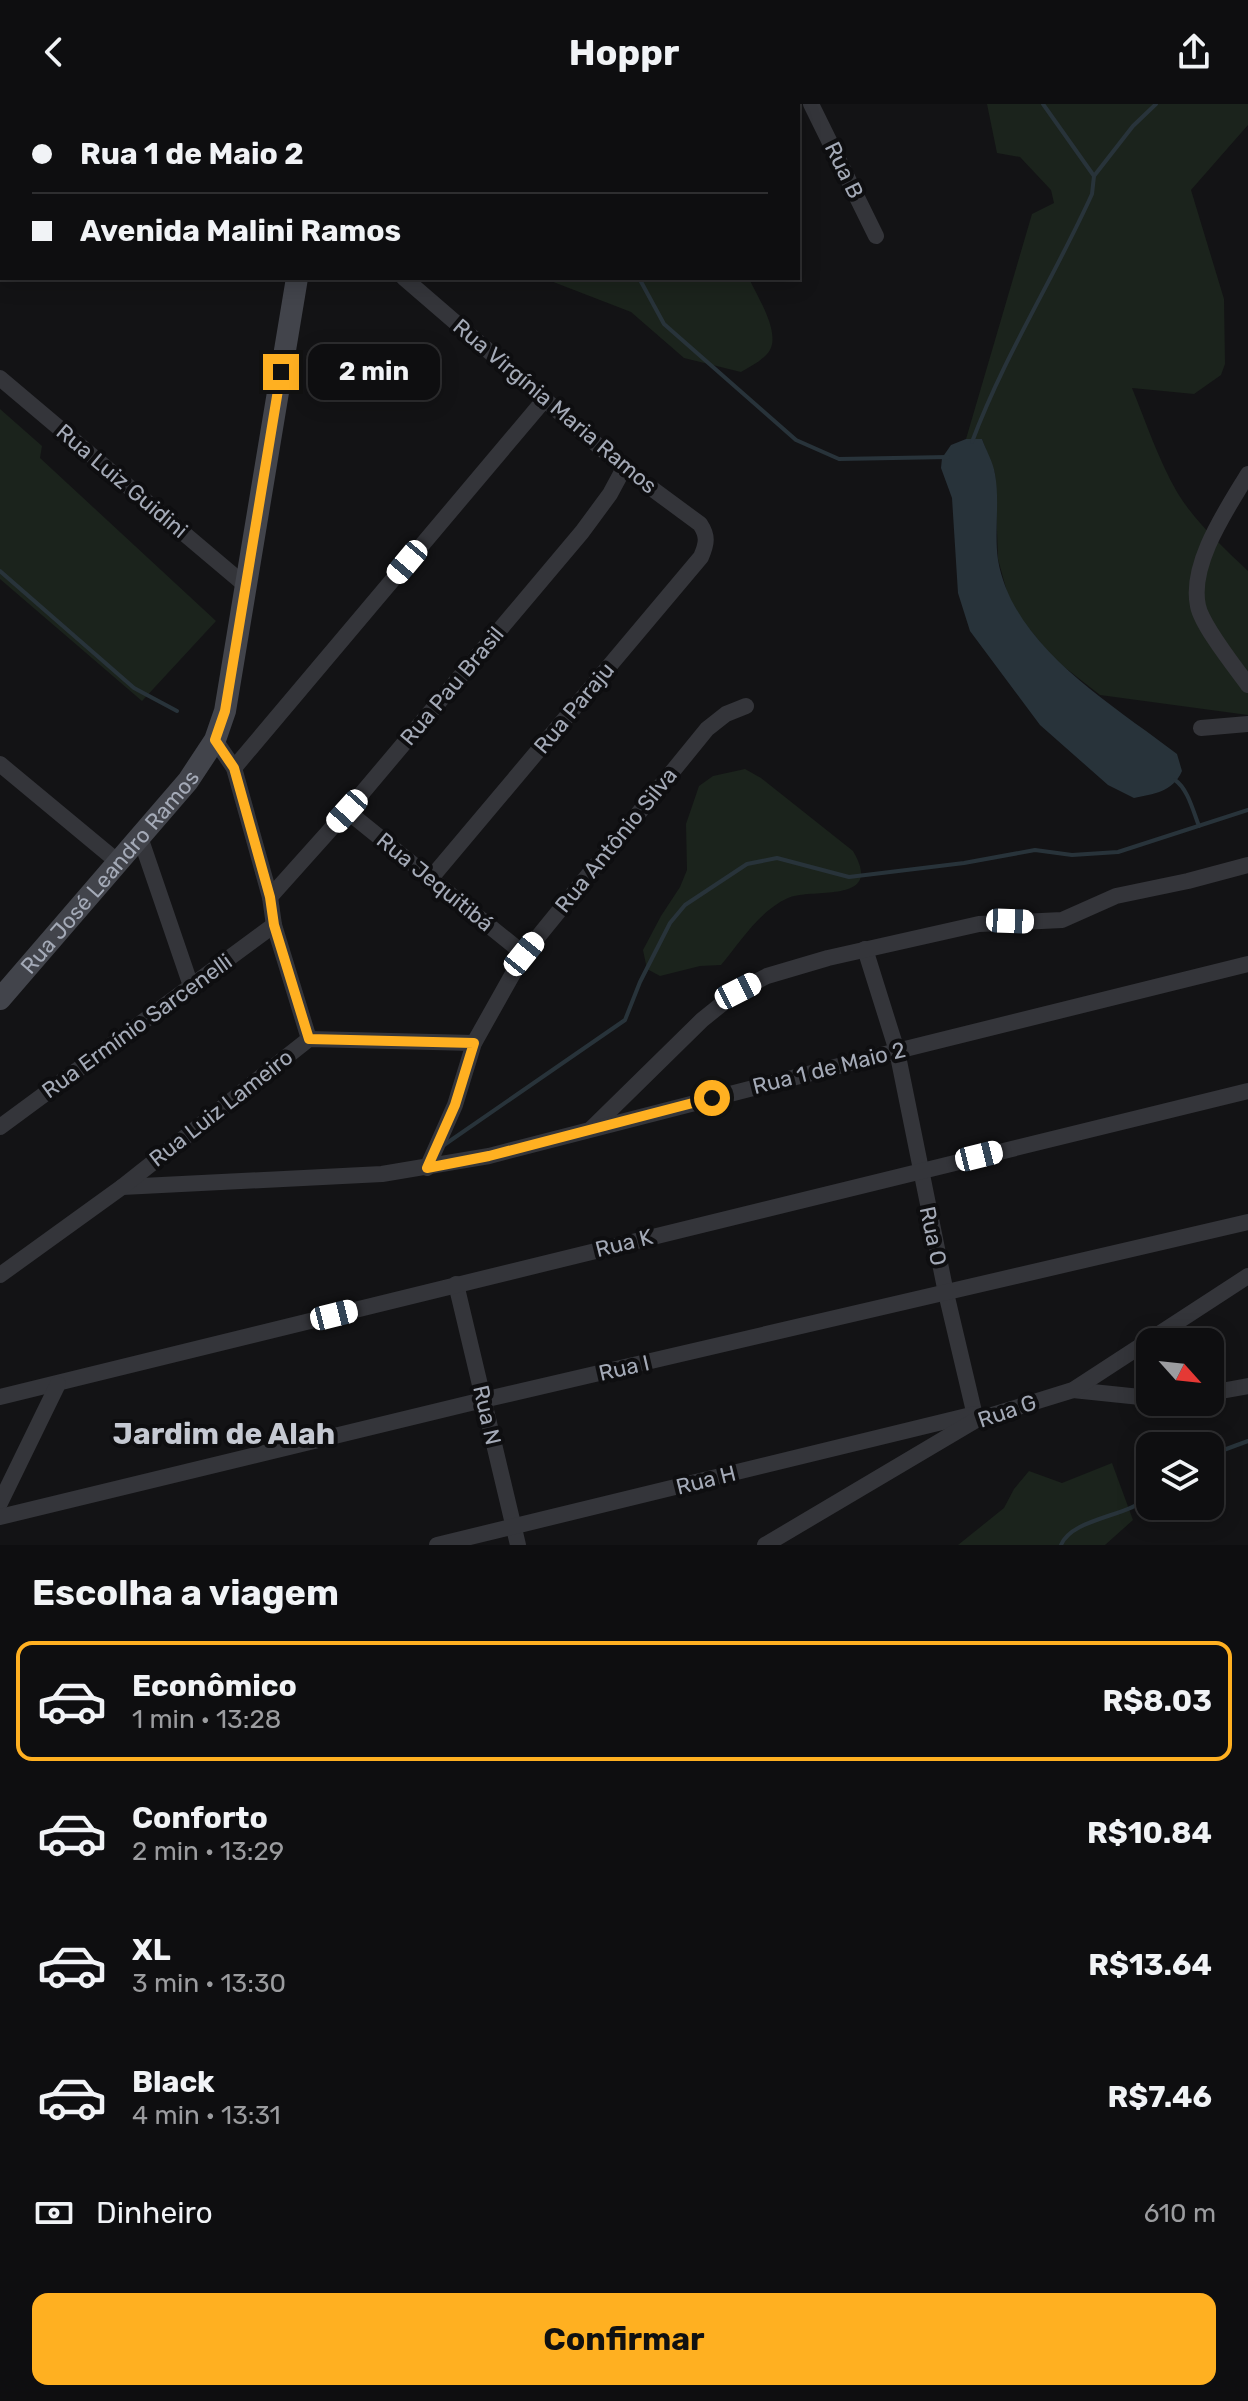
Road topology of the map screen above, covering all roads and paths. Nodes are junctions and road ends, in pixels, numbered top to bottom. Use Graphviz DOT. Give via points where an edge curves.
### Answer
graph roads {
  1 [pos="811,104"];
  2 [pos="876,236"];
  3 [pos="297,280"];
  4 [pos="406,280"];
  5 [pos="0,378"];
  6 [pos="545,399"];
  7 [pos="624,468"];
  8 [pos="1248,474"];
  9 [pos="706,533"];
  10 [pos="245,585"];
  11 [pos="1248,685"];
  12 [pos="746,706"];
  13 [pos="1248,724"];
  14 [pos="1201,728"];
  15 [pos="215,740"];
  16 [pos="234,768"];
  17 [pos="3,774"];
  18 [pos="347,811"];
  19 [pos="140,837"];
  20 [pos="118,862"];
  21 [pos="1248,865"];
  22 [pos="431,878"];
  23 [pos="270,897"];
  24 [pos="274,925"];
  25 [pos="865,949"];
  26 [pos="524,954"];
  27 [pos="1248,964"];
  28 [pos="191,986"];
  29 [pos="0,999"];
  30 [pos="309,1039"];
  31 [pos="474,1043"];
  32 [pos="897,1051"];
  33 [pos="1248,1091"];
  34 [pos="0,1127"];
  35 [pos="589,1130"];
  36 [pos="427,1168"];
  37 [pos="919,1171"];
  38 [pos="122,1187"];
  39 [pos="1248,1222"];
  40 [pos="0,1275"];
  41 [pos="1248,1276"];
  42 [pos="456,1284"];
  43 [pos="946,1293"];
  44 [pos="58,1384"];
  45 [pos="1248,1386"];
  46 [pos="1073,1390"];
  47 [pos="1224,1390"];
  48 [pos="0,1397"];
  49 [pos="1136,1397"];
  50 [pos="483,1400"];
  51 [pos="976,1417"];
  52 [pos="0,1503"];
  53 [pos="0,1517"];
  54 [pos="514,1528"];
  55 [pos="437,1545"];
  56 [pos="518,1545"];
  57 [pos="765,1545"];
  1 -- 2 [label="street, Rua B"];
  3 -- 10 [label="street, Rua José Leandro Ramos"];
  4 -- 6 [label="street, Rua Virgínia Maria Ramos"];
  5 -- 10 [label="street, Rua Luiz Guidini"];
  6 -- 7 [label="street, Rua Virgínia Maria Ramos"];
  6 -- 16 [label="street"];
  7 -- 9 [label="street, Rua Virgínia Maria Ramos"];
  7 -- 18 [label="street, Rua Pau Brasil" via="582,532"];
  8 -- 11 [label="street" via="1209,547 1197,591 1202,617"];
  9 -- 22 [label="street, Rua Paraju" via="701,557"];
  10 -- 15 [label="street, Rua José Leandro Ramos" via="225,711"];
  12 -- 26 [label="street, Rua Antônio Silva" via="707,729"];
  13 -- 14 [label="street"];
  15 -- 16 [label="street"];
  15 -- 19 [label="street, Rua José Leandro Ramos"];
  16 -- 23 [label="street"];
  17 -- 20 [label="street"];
  18 -- 22 [label="street, Rua Jequitibá"];
  18 -- 23 [label="street, Rua Pau Brasil"];
  19 -- 20 [label="street, Rua José Leandro Ramos"];
  19 -- 28 [label="street"];
  20 -- 29 [label="street, Rua José Leandro Ramos"];
  21 -- 25 [label="street" via="1116,896 1062,920 995,922"];
  22 -- 26 [label="street, Rua Jequitibá"];
  23 -- 24 [label="street"];
  24 -- 28 [label="street, Rua Ermínio Sarcenelli"];
  24 -- 30 [label="street"];
  25 -- 32 [label="street, Rua O"];
  25 -- 35 [label="street" via="799,965 738,991"];
  26 -- 31 [label="street, Rua Antônio Silva"];
  27 -- 32 [label="street, Rua 1 de Maio 2"];
  28 -- 34 [label="street, Rua Ermínio Sarcenelli"];
  30 -- 31 [label="street, Rua Luiz Lameiro"];
  30 -- 38 [label="street, Rua Luiz Lameiro"];
  31 -- 36 [label="street, Rua Antônio Silva" via="455,1105"];
  32 -- 35 [label="street, Rua 1 de Maio 2"];
  32 -- 37 [label="street, Rua O"];
  33 -- 37 [label="street, Rua K"];
  35 -- 36 [label="street, Rua 1 de Maio 2"];
  36 -- 38 [label="street, Rua 1 de Maio 2"];
  37 -- 42 [label="street, Rua K"];
  37 -- 43 [label="street, Rua O"];
  38 -- 40 [label="street, Rua Luiz Lameiro"];
  39 -- 43 [label="street, Rua I"];
  41 -- 46 [label="street, Rua G"];
  42 -- 44 [label="street, Rua K"];
  42 -- 50 [label="street, Rua N"];
  43 -- 50 [label="street, Rua I"];
  43 -- 51 [label="street, Rua O"];
  44 -- 48 [label="street, Rua K"];
  44 -- 52 [label="street"];
  45 -- 47 [label="street"];
  46 -- 49 [label="street"];
  46 -- 51 [label="street, Rua G"];
  50 -- 53 [label="street, Rua I"];
  50 -- 54 [label="street, Rua N"];
  51 -- 54 [label="street, Rua H"];
  51 -- 57 [label="street, Rua G"];
  54 -- 55 [label="street, Rua H"];
  54 -- 56 [label="street, Rua N"];
}
